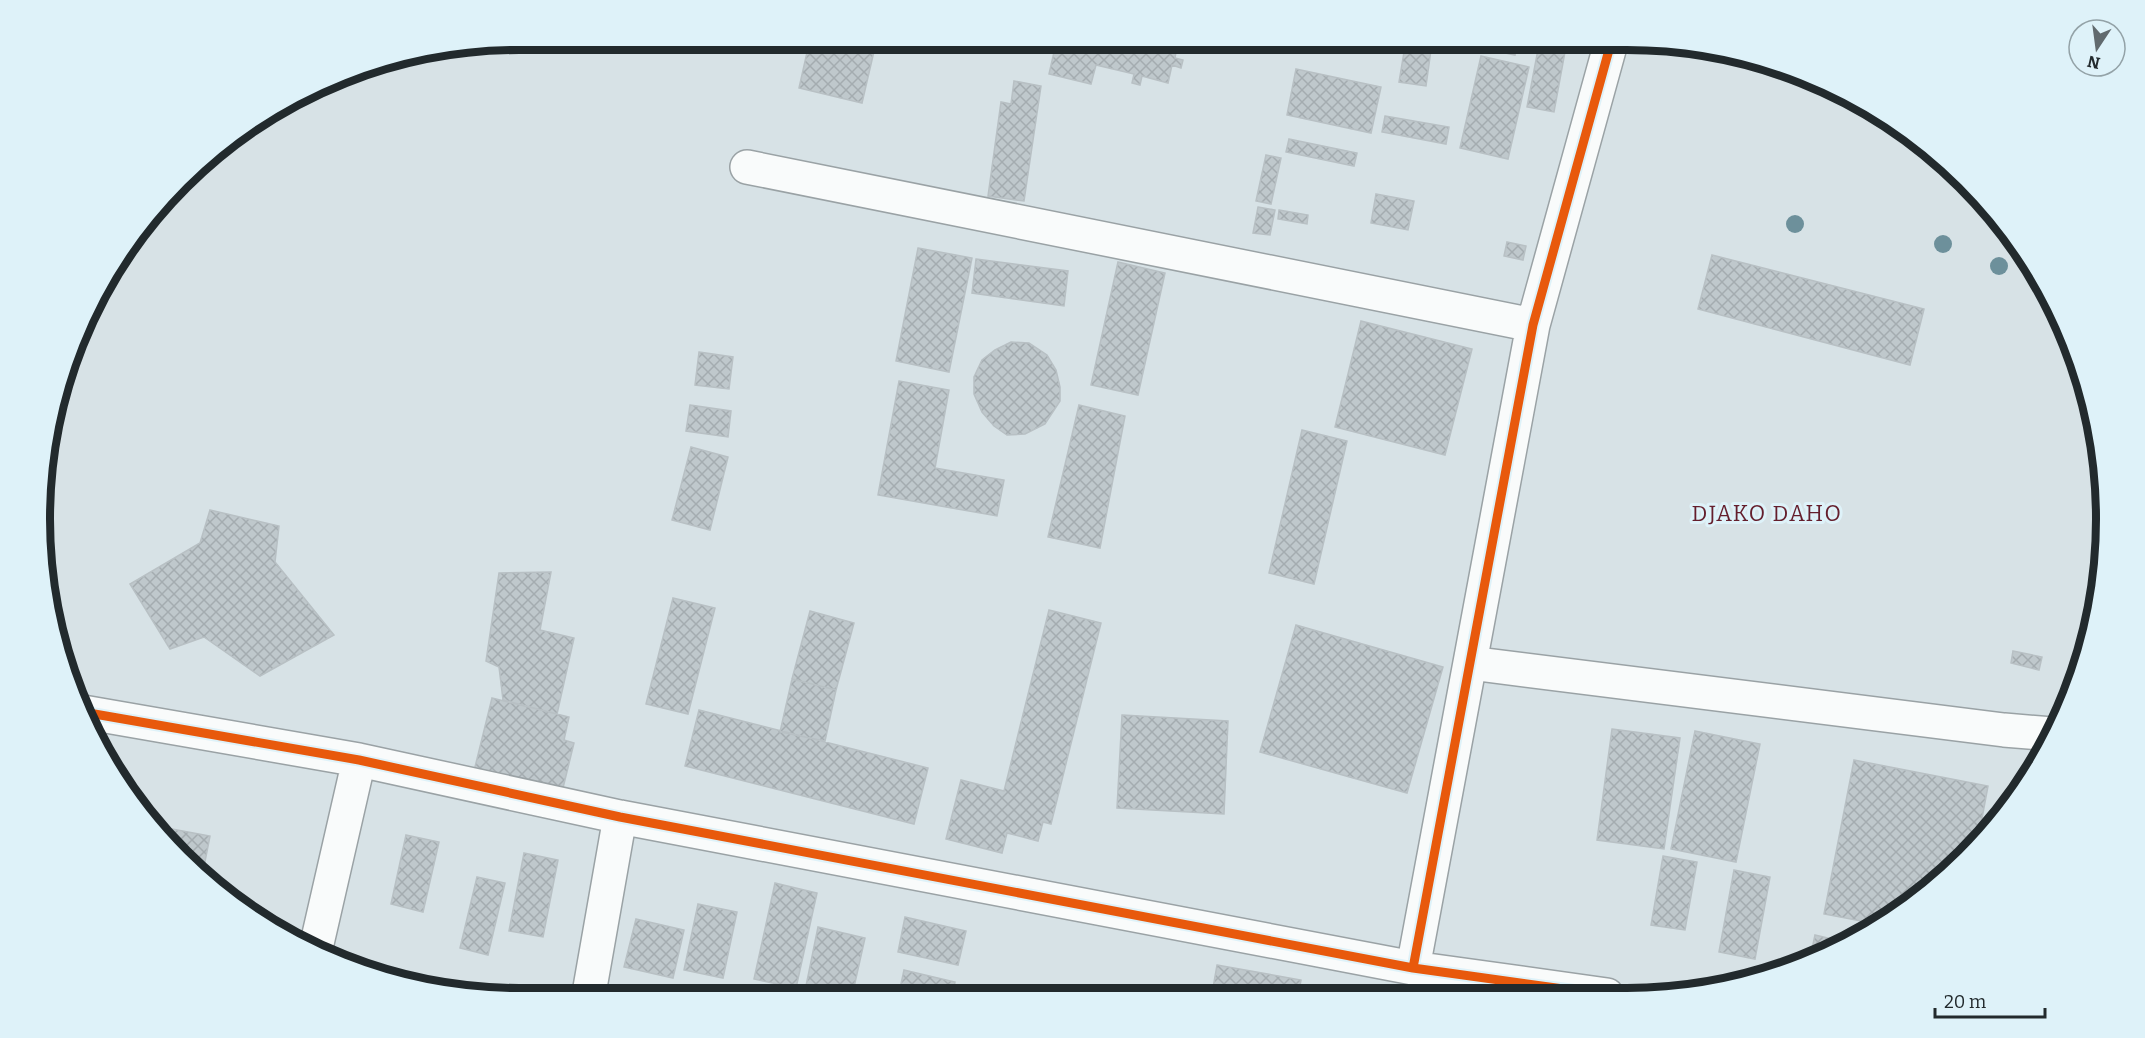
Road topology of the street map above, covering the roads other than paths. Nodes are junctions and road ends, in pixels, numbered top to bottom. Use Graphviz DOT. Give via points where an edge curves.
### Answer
graph roads {
  1 [pos="1609,50"];
  2 [pos="747,167"];
  3 [pos="1533,325"];
  4 [pos="1470,663"];
  5 [pos="92,714"];
  6 [pos="2044,733"];
  7 [pos="359,760"];
  8 [pos="620,817"];
  9 [pos="317,943"];
  10 [pos="1413,968"];
  11 [pos="590,988"];
  12 [pos="1557,988"];
  1 -- 3 [label="street"];
  2 -- 3 [label="street"];
  3 -- 4 [label="street"];
  4 -- 6 [label="street"];
  4 -- 10 [label="street"];
  5 -- 7 [label="street"];
  7 -- 8 [label="street"];
  7 -- 9 [label="street"];
  8 -- 10 [label="street"];
  8 -- 11 [label="street"];
  10 -- 12 [label="street"];
}
